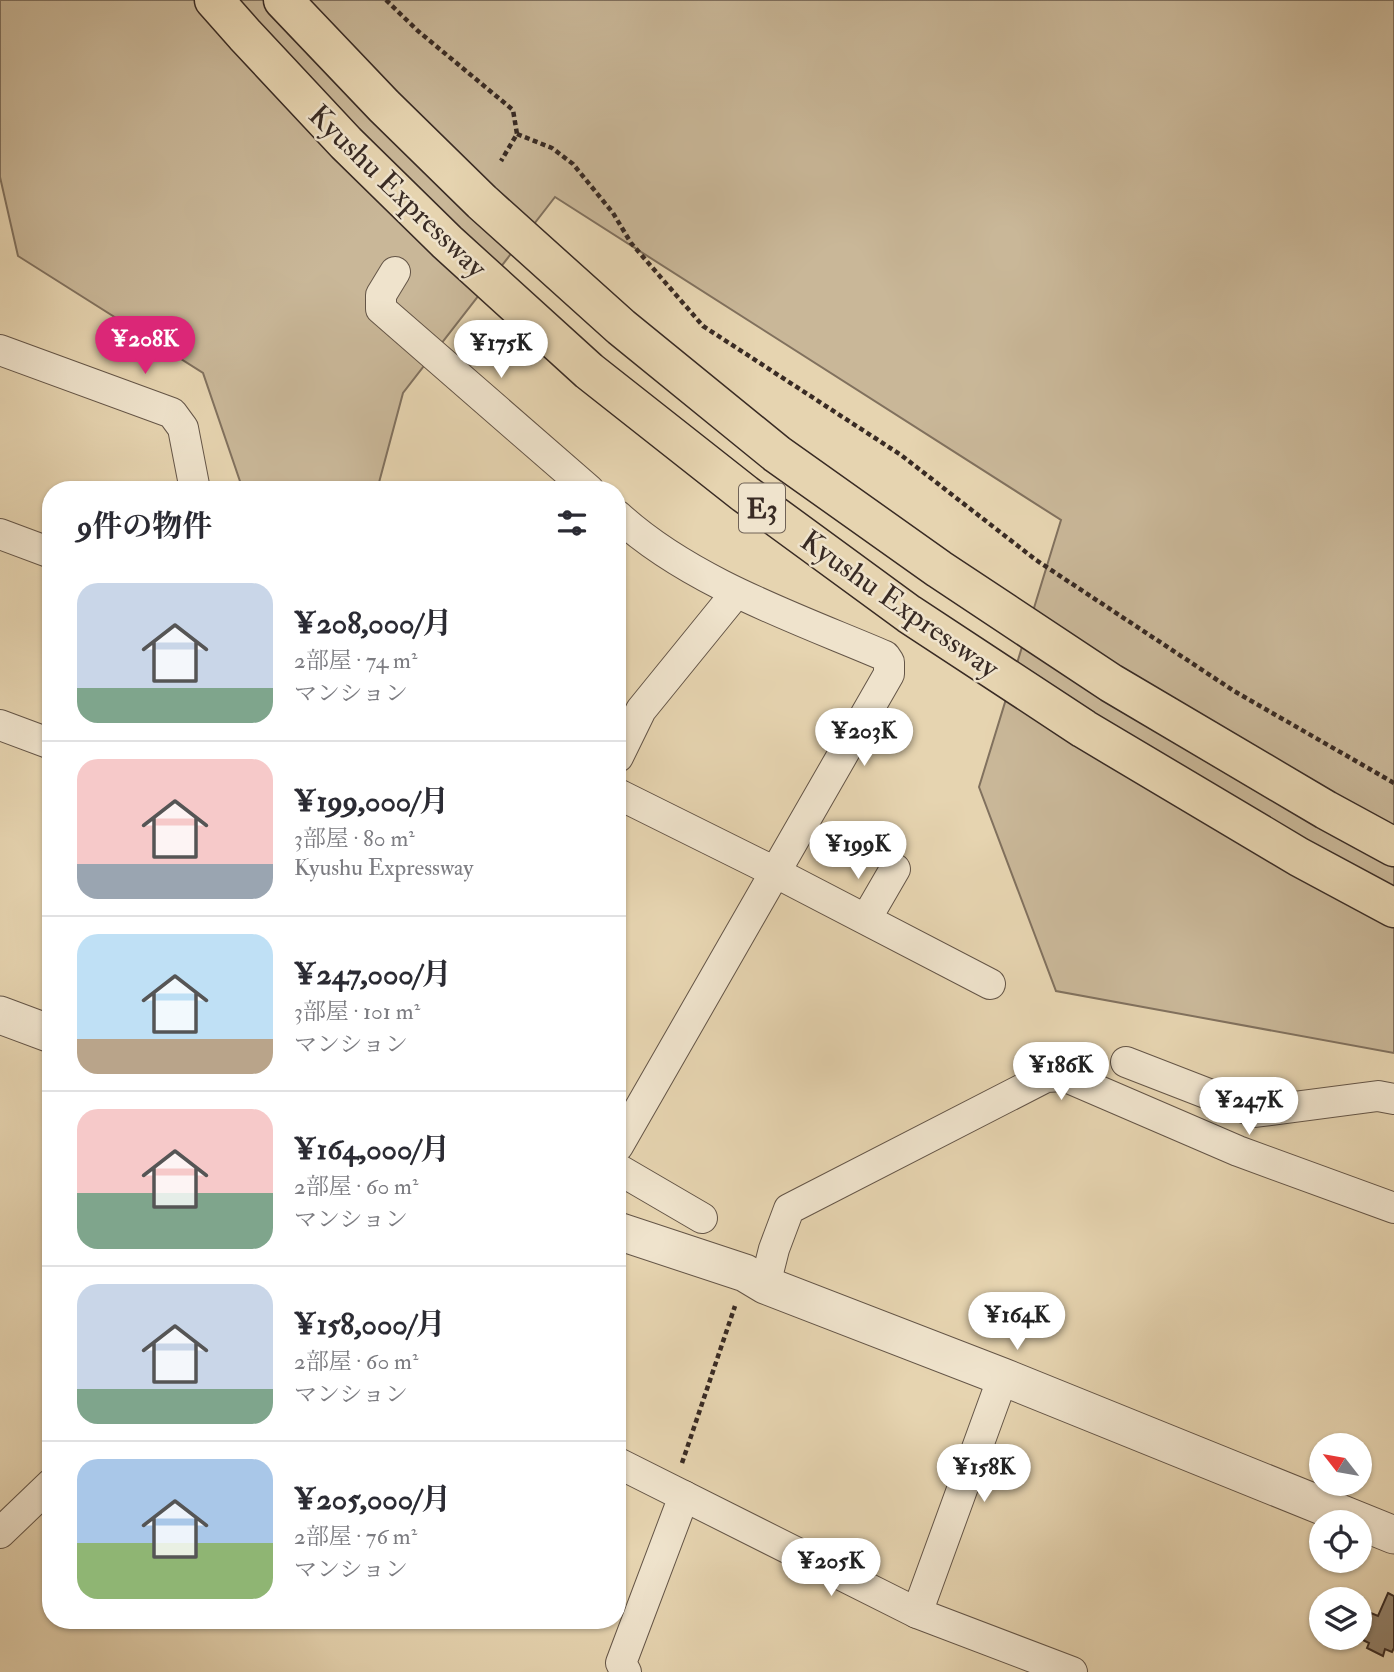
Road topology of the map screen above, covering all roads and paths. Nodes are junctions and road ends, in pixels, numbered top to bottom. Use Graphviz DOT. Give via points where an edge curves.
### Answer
graph roads {
  1 [pos="214,0"];
  2 [pos="283,0"];
  3 [pos="386,0"];
  4 [pos="517,134"];
  5 [pos="501,161"];
  6 [pos="395,272"];
  7 [pos="0,350"];
  8 [pos="193,481"];
  9 [pos="579,481"];
  10 [pos="626,524"];
  11 [pos="0,534"];
  12 [pos="42,550"];
  13 [pos="736,593"];
  14 [pos="0,725"];
  15 [pos="42,741"];
  16 [pos="626,741"];
  17 [pos="1394,783"];
  18 [pos="626,798"];
  19 [pos="1394,847"];
  20 [pos="895,869"];
  21 [pos="775,873"];
  22 [pos="1394,908"];
  23 [pos="866,919"];
  24 [pos="990,984"];
  25 [pos="0,1015"];
  26 [pos="42,1031"];
  27 [pos="1126,1062"];
  28 [pos="1394,1099"];
  29 [pos="626,1132"];
  30 [pos="626,1174"];
  31 [pos="1394,1208"];
  32 [pos="702,1218"];
  33 [pos="626,1234"];
  34 [pos="755,1279"];
  35 [pos="1003,1377"];
  36 [pos="626,1467"];
  37 [pos="42,1493"];
  38 [pos="678,1493"];
  39 [pos="0,1533"];
  40 [pos="1394,1535"];
  41 [pos="917,1614"];
  42 [pos="626,1672"];
  43 [pos="1072,1672"];
  1 -- 22 [label="highway, Kyushu Expressway / E3" via="346,143 447,242 589,371 745,495 909,614 1084,729"];
  2 -- 19 [label="highway, Kyushu Expressway / E3" via="482,202 621,327 777,454 939,569 1111,682"];
  3 -- 4 [label="path" via="513,110"];
  4 -- 5 [label="path"];
  4 -- 17 [label="path" via="552,148 573,164 631,243 703,326 901,455 1036,560 1234,691"];
  6 -- 9 [label="street" via="381,295 381,309"];
  7 -- 8 [label="street" via="172,413 183,428"];
  10 -- 13 [label="street"];
  11 -- 12 [label="street"];
  13 -- 16 [label="street" via="641,710"];
  13 -- 21 [label="street" via="885,656 889,662 889,674"];
  14 -- 15 [label="street"];
  18 -- 21 [label="street"];
  20 -- 23 [label="street"];
  21 -- 23 [label="street"];
  21 -- 29 [label="street"];
  23 -- 24 [label="street"];
  25 -- 26 [label="street"];
  27 -- 28 [label="street" via="1255,1112 1378,1096"];
  30 -- 32 [label="street"];
  31 -- 34 [label="street" via="1238,1151 1064,1076 1046,1077 789,1209 775,1249"];
  33 -- 34 [label="street"];
  34 -- 35 [label="street"];
  34 -- 38 [label="path"];
  35 -- 40 [label="street"];
  35 -- 41 [label="street"];
  36 -- 38 [label="street"];
  37 -- 39 [label="street"];
  38 -- 41 [label="street"];
  38 -- 42 [label="street" via="621,1663"];
  41 -- 43 [label="street"];
}
